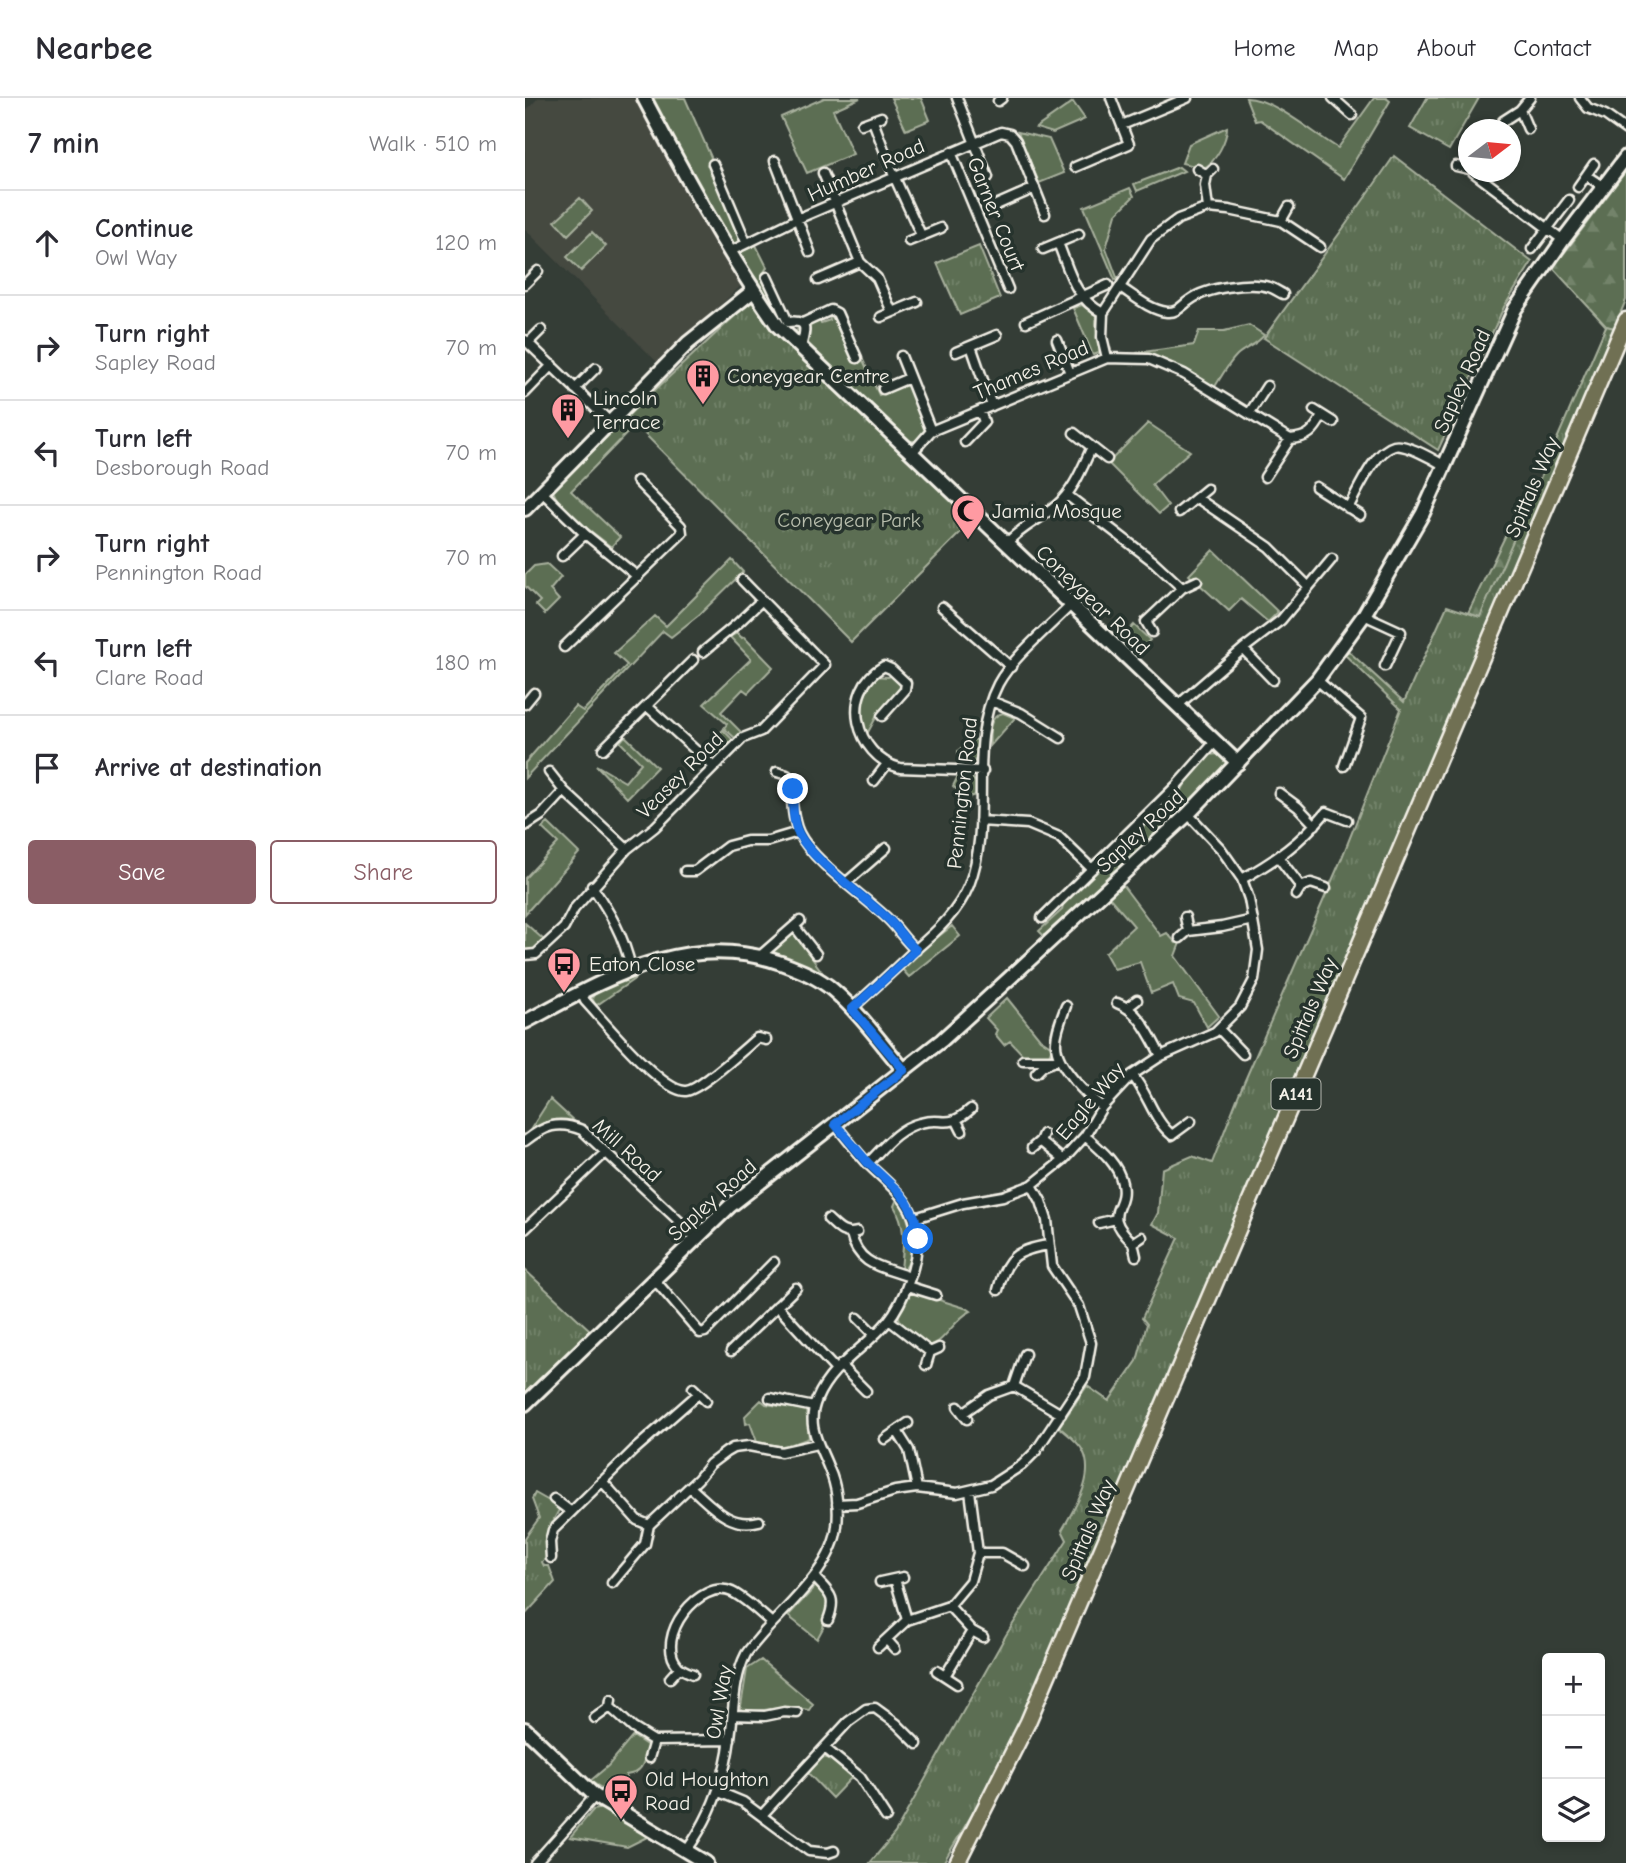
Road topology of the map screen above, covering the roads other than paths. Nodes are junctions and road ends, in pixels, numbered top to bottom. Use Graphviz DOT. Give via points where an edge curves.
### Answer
graph roads {
  1 [pos="644,98"];
  2 [pos="957,98"];
  3 [pos="1111,98"];
  4 [pos="1187,98"];
  5 [pos="1333,98"];
  6 [pos="1530,98"];
  7 [pos="1580,98"];
  8 [pos="1520,110"];
  9 [pos="1352,115"];
  10 [pos="1506,119"];
  11 [pos="862,124"];
  12 [pos="1122,125"];
  13 [pos="1528,129"];
  14 [pos="1626,130"];
  15 [pos="974,143"];
  16 [pos="951,152"];
  17 [pos="1626,157"];
  18 [pos="775,161"];
  19 [pos="713,164"];
  20 [pos="1594,164"];
  21 [pos="1075,167"];
  22 [pos="1197,169"];
  23 [pos="823,173"];
  24 [pos="894,176"];
  25 [pos="1587,176"];
  26 [pos="988,177"];
  27 [pos="1487,182"];
  28 [pos="1578,187"];
  29 [pos="1604,187"];
  30 [pos="1035,188"];
  31 [pos="1569,200"];
  32 [pos="835,203"];
  33 [pos="994,206"];
  34 [pos="1289,207"];
  35 [pos="1208,208"];
  36 [pos="1045,214"];
  37 [pos="797,219"];
  38 [pos="1281,220"];
  39 [pos="941,228"];
  40 [pos="1547,230"];
  41 [pos="1079,234"];
  42 [pos="921,235"];
  43 [pos="909,240"];
  44 [pos="1563,240"];
  45 [pos="746,242"];
  46 [pos="1058,243"];
  47 [pos="1319,247"];
  48 [pos="1532,249"];
  49 [pos="1043,250"];
  50 [pos="729,251"];
  51 [pos="810,252"];
  52 [pos="860,262"];
  53 [pos="538,271"];
  54 [pos="767,277"];
  55 [pos="818,280"];
  56 [pos="525,284"];
  57 [pos="1108,285"];
  58 [pos="1120,287"];
  59 [pos="1008,289"];
  60 [pos="753,291"];
  61 [pos="1283,295"];
  62 [pos="1081,298"];
  63 [pos="917,302"];
  64 [pos="892,312"];
  65 [pos="1103,313"];
  66 [pos="881,317"];
  67 [pos="1626,320"];
  68 [pos="1026,322"];
  69 [pos="803,323"];
  70 [pos="541,330"];
  71 [pos="997,335"];
  72 [pos="526,341"];
  73 [pos="1057,341"];
  74 [pos="971,346"];
  75 [pos="801,347"];
  76 [pos="956,352"];
  77 [pos="901,356"];
  78 [pos="857,358"];
  79 [pos="1107,358"];
  80 [pos="552,365"];
  81 [pos="596,368"];
  82 [pos="1070,373"];
  83 [pos="909,378"];
  84 [pos="1267,386"];
  85 [pos="575,389"];
  86 [pos="883,389"];
  87 [pos="525,393"];
  88 [pos="992,406"];
  89 [pos="1314,410"];
  90 [pos="980,411"];
  91 [pos="1249,414"];
  92 [pos="1322,416"];
  93 [pos="1333,422"];
  94 [pos="611,423"];
  95 [pos="931,431"];
  96 [pos="1074,433"];
  97 [pos="1290,439"];
  98 [pos="965,442"];
  99 [pos="1092,447"];
  100 [pos="911,454"];
  101 [pos="1107,459"];
  102 [pos="1445,466"];
  103 [pos="1265,477"];
  104 [pos="637,481"];
  105 [pos="1316,487"];
  106 [pos="1207,489"];
  107 [pos="542,492"];
  108 [pos="1067,495"];
  109 [pos="1197,498"];
  110 [pos="1348,508"];
  111 [pos="525,509"];
  112 [pos="1179,512"];
  113 [pos="1360,516"];
  114 [pos="585,534"];
  115 [pos="1007,543"];
  116 [pos="562,556"];
  117 [pos="1332,559"];
  118 [pos="638,577"];
  119 [pos="742,580"];
  120 [pos="1197,580"];
  121 [pos="1308,586"];
  122 [pos="1182,588"];
  123 [pos="762,600"];
  124 [pos="1070,606"];
  125 [pos="942,607"];
  126 [pos="1364,615"];
  127 [pos="1152,632"];
  128 [pos="564,647"];
  129 [pos="1243,649"];
  130 [pos="703,652"];
  131 [pos="693,660"];
  132 [pos="1385,666"];
  133 [pos="1011,667"];
  134 [pos="1273,680"];
  135 [pos="1317,680"];
  136 [pos="534,693"];
  137 [pos="991,701"];
  138 [pos="525,704"];
  139 [pos="647,706"];
  140 [pos="1177,706"];
  141 [pos="882,716"];
  142 [pos="1061,738"];
  143 [pos="1215,742"];
  144 [pos="603,749"];
  145 [pos="1238,763"];
  146 [pos="887,764"];
  147 [pos="1344,766"];
  148 [pos="715,767"];
  149 [pos="983,771"];
  150 [pos="549,772"];
  151 [pos="777,772"];
  152 [pos="874,781"];
  153 [pos="564,791"];
  154 [pos="1279,793"];
  155 [pos="1188,814"];
  156 [pos="1347,820"];
  157 [pos="980,821"];
  158 [pos="1315,825"];
  159 [pos="525,826"];
  160 [pos="798,832"];
  161 [pos="886,848"];
  162 [pos="627,849"];
  163 [pos="1279,858"];
  164 [pos="1092,869"];
  165 [pos="685,871"];
  166 [pos="1242,879"];
  167 [pos="847,882"];
  168 [pos="593,886"];
  169 [pos="1326,888"];
  170 [pos="1185,917"];
  171 [pos="1042,918"];
  172 [pos="1253,920"];
  173 [pos="1188,931"];
  174 [pos="1180,938"];
  175 [pos="916,950"];
  176 [pos="816,954"];
  177 [pos="526,956"];
  178 [pos="760,956"];
  179 [pos="631,968"];
  180 [pos="581,992"];
  181 [pos="1137,1000"];
  182 [pos="1117,1003"];
  183 [pos="1066,1006"];
  184 [pos="1128,1007"];
  185 [pos="852,1009"];
  186 [pos="525,1022"];
  187 [pos="1219,1029"];
  188 [pos="766,1040"];
  189 [pos="1242,1051"];
  190 [pos="1161,1056"];
  191 [pos="1023,1060"];
  192 [pos="1059,1060"];
  193 [pos="904,1070"];
  194 [pos="1036,1073"];
  195 [pos="1132,1075"];
  196 [pos="1102,1107"];
  197 [pos="971,1109"];
  198 [pos="957,1121"];
  199 [pos="1191,1121"];
  200 [pos="835,1124"];
  201 [pos="962,1131"];
  202 [pos="1085,1136"];
  203 [pos="525,1141"];
  204 [pos="1032,1148"];
  205 [pos="605,1153"];
  206 [pos="1063,1160"];
  207 [pos="868,1163"];
  208 [pos="1032,1185"];
  209 [pos="915,1218"];
  210 [pos="828,1219"];
  211 [pos="1116,1219"];
  212 [pos="1099,1223"];
  213 [pos="525,1229"];
  214 [pos="1142,1237"];
  215 [pos="697,1238"];
  216 [pos="1133,1243"];
  217 [pos="1049,1245"];
  218 [pos="1136,1256"];
  219 [pos="774,1262"];
  220 [pos="991,1278"];
  221 [pos="654,1279"];
  222 [pos="1000,1280"];
  223 [pos="909,1281"];
  224 [pos="796,1288"];
  225 [pos="998,1290"];
  226 [pos="936,1295"];
  227 [pos="777,1306"];
  228 [pos="858,1318"];
  229 [pos="889,1320"];
  230 [pos="874,1334"];
  231 [pos="731,1351"];
  232 [pos="1021,1358"];
  233 [pos="926,1365"];
  234 [pos="837,1367"];
  235 [pos="1014,1386"];
  236 [pos="866,1391"];
  237 [pos="770,1398"];
  238 [pos="706,1401"];
  239 [pos="525,1404"];
  240 [pos="814,1407"];
  241 [pos="963,1413"];
  242 [pos="1061,1414"];
  243 [pos="908,1423"];
  244 [pos="897,1431"];
  245 [pos="885,1439"];
  246 [pos="817,1444"];
  247 [pos="602,1481"];
  248 [pos="690,1487"];
  249 [pos="916,1488"];
  250 [pos="970,1491"];
  251 [pos="554,1499"];
  252 [pos="837,1504"];
  253 [pos="570,1511"];
  254 [pos="759,1521"];
  255 [pos="649,1525"];
  256 [pos="978,1553"];
  257 [pos="551,1558"];
  258 [pos="1025,1566"];
  259 [pos="814,1577"];
  260 [pos="880,1582"];
  261 [pos="611,1583"];
  262 [pos="949,1606"];
  263 [pos="828,1620"];
  264 [pos="907,1620"];
  265 [pos="772,1623"];
  266 [pos="972,1631"];
  267 [pos="983,1637"];
  268 [pos="887,1640"];
  269 [pos="878,1647"];
  270 [pos="895,1649"];
  271 [pos="679,1668"];
  272 [pos="693,1674"];
  273 [pos="670,1678"];
  274 [pos="957,1684"];
  275 [pos="797,1713"];
  276 [pos="733,1715"];
  277 [pos="595,1718"];
  278 [pos="525,1729"];
  279 [pos="730,1740"];
  280 [pos="654,1741"];
  281 [pos="917,1744"];
  282 [pos="826,1749"];
  283 [pos="649,1758"];
  284 [pos="719,1792"];
  285 [pos="595,1796"];
  286 [pos="885,1812"];
  287 [pos="762,1815"];
  288 [pos="687,1850"];
  289 [pos="831,1855"];
  290 [pos="535,1863"];
  291 [pos="706,1863"];
  292 [pos="957,1863"];
  1 -- 50 [label="street, Coneygear Road"];
  2 -- 15 [label="street"];
  3 -- 12 [label="street"];
  4 -- 12 [label="street"];
  5 -- 9 [label="street"];
  6 -- 8 [label="street"];
  7 -- 14 [label="street" via="1588,108"];
  8 -- 10 [label="street"];
  8 -- 13 [label="street"];
  11 -- 24 [label="street" via="877,119"];
  12 -- 21 [label="street" via="1129,144"];
  15 -- 16 [label="street, Humber Road"];
  15 -- 26 [label="street"];
  15 -- 30 [label="street, Humber Road" via="1001,132 1010,134"];
  16 -- 24 [label="street, Humber Road"];
  16 -- 59 [label="street, Garner Court"];
  17 -- 29 [label="street, Sapley Road"];
  18 -- 37 [label="street"];
  19 -- 45 [label="street"];
  20 -- 25 [label="street"];
  22 -- 35 [label="street" via="1210,172 1205,185"];
  23 -- 32 [label="street"];
  24 -- 32 [label="street, Humber Road"];
  24 -- 42 [label="street"];
  25 -- 28 [label="street"];
  25 -- 29 [label="street"];
  27 -- 40 [label="street"];
  29 -- 44 [label="street, Sapley Road"];
  30 -- 33 [label="street"];
  30 -- 36 [label="street"];
  31 -- 40 [label="street"];
  32 -- 37 [label="street, Humber Road"];
  32 -- 52 [label="street"];
  34 -- 38 [label="street"];
  35 -- 38 [label="street"];
  35 -- 58 [label="street" via="1178,219 1151,239"];
  37 -- 45 [label="street, Humber Road"];
  37 -- 51 [label="street"];
  38 -- 47 [label="street"];
  39 -- 42 [label="street"];
  40 -- 44 [label="street"];
  40 -- 48 [label="street"];
  41 -- 46 [label="street"];
  42 -- 43 [label="street"];
  44 -- 102 [label="street, Sapley Road" via="1515,309"];
  45 -- 50 [label="street, Humber Road"];
  46 -- 49 [label="street"];
  46 -- 62 [label="street"];
  50 -- 60 [label="street, Coneygear Road"];
  52 -- 55 [label="street"];
  52 -- 64 [label="street" via="877,278"];
  53 -- 56 [label="street"];
  54 -- 69 [label="street" via="788,322"];
  57 -- 62 [label="street"];
  58 -- 61 [label="street" via="1154,309 1169,312 1228,286 1268,286"];
  58 -- 65 [label="street"];
  60 -- 75 [label="street, Coneygear Road" via="778,326"];
  60 -- 94 [label="street" via="688,343"];
  62 -- 65 [label="street"];
  62 -- 68 [label="street"];
  63 -- 64 [label="street"];
  64 -- 66 [label="street"];
  65 -- 79 [label="street"];
  67 -- 292 [label="highway, Spittals Way / A141" via="1028,1723"];
  69 -- 75 [label="street"];
  69 -- 78 [label="street" via="831,310 837,313"];
  70 -- 72 [label="street"];
  71 -- 74 [label="street"];
  72 -- 80 [label="street"];
  73 -- 82 [label="street"];
  74 -- 76 [label="street"];
  74 -- 88 [label="street"];
  75 -- 100 [label="street, Coneygear Road"];
  77 -- 83 [label="street"];
  79 -- 82 [label="street, Thames Road"];
  79 -- 91 [label="street, Thames Road" via="1149,359 1184,374"];
  80 -- 85 [label="street"];
  80 -- 87 [label="street"];
  81 -- 85 [label="street"];
  82 -- 88 [label="street, Thames Road"];
  83 -- 86 [label="street"];
  83 -- 95 [label="street"];
  84 -- 91 [label="street"];
  85 -- 94 [label="street"];
  88 -- 90 [label="street, Thames Road"];
  89 -- 92 [label="street"];
  90 -- 95 [label="street, Thames Road"];
  90 -- 98 [label="street" via="984,422"];
  91 -- 97 [label="street, Thames Road"];
  92 -- 93 [label="street"];
  92 -- 97 [label="street" via="1303,438"];
  94 -- 107 [label="street"];
  95 -- 100 [label="street, Thames Road"];
  96 -- 99 [label="street"];
  97 -- 103 [label="street"];
  99 -- 101 [label="street"];
  99 -- 108 [label="street"];
  100 -- 115 [label="street, Coneygear Road"];
  102 -- 110 [label="street" via="1395,446 1379,454"];
  102 -- 126 [label="street, Sapley Road"];
  104 -- 118 [label="street" via="681,526 682,533"];
  105 -- 110 [label="street"];
  106 -- 109 [label="street"];
  107 -- 111 [label="street"];
  107 -- 114 [label="street"];
  108 -- 115 [label="street"];
  108 -- 122 [label="street"];
  109 -- 112 [label="street"];
  109 -- 121 [label="street" via="1269,547"];
  110 -- 113 [label="street"];
  114 -- 116 [label="street"];
  114 -- 118 [label="street"];
  115 -- 124 [label="street, Coneygear Road"];
  117 -- 121 [label="street"];
  118 -- 128 [label="street"];
  119 -- 123 [label="street"];
  120 -- 122 [label="street"];
  121 -- 129 [label="street" via="1281,620"];
  122 -- 127 [label="street" via="1146,622"];
  123 -- 130 [label="street"];
  123 -- 148 [label="street, Veasey Road" via="825,665 761,731 743,738"];
  124 -- 133 [label="street, Pennington Road"];
  124 -- 140 [label="street, Coneygear Road"];
  125 -- 133 [label="street"];
  126 -- 132 [label="street" via="1401,632"];
  126 -- 135 [label="street, Sapley Road"];
  129 -- 134 [label="street"];
  129 -- 140 [label="street"];
  131 -- 139 [label="street"];
  133 -- 137 [label="street, Pennington Road"];
  135 -- 145 [label="street, Sapley Road"];
  135 -- 147 [label="street" via="1364,716"];
  136 -- 138 [label="street"];
  137 -- 142 [label="street"];
  137 -- 149 [label="street, Pennington Road" via="982,738"];
  139 -- 144 [label="street"];
  139 -- 148 [label="street"];
  140 -- 143 [label="street, Coneygear Road"];
  141 -- 146 [label="street" via="906,683 884,666 862,689 856,708 866,740"];
  143 -- 145 [label="street, Coneygear Road"];
  143 -- 164 [label="street, Sapley Road"];
  145 -- 155 [label="street, Sapley Road"];
  146 -- 149 [label="street"];
  146 -- 152 [label="street"];
  148 -- 162 [label="street, Veasey Road"];
  149 -- 157 [label="street, Pennington Road"];
  150 -- 153 [label="street"];
  151 -- 160 [label="street" via="787,775 793,789"];
  153 -- 159 [label="street"];
  153 -- 162 [label="street"];
  154 -- 158 [label="street"];
  155 -- 166 [label="street, Eagle Way"];
  155 -- 193 [label="street, Sapley Road"];
  156 -- 158 [label="street" via="1326,812"];
  157 -- 164 [label="street" via="1028,824 1059,837"];
  157 -- 175 [label="street, Pennington Road" via="969,885 950,918"];
  158 -- 163 [label="street"];
  160 -- 165 [label="street" via="728,846 695,871"];
  160 -- 167 [label="street" via="817,858"];
  161 -- 167 [label="street"];
  162 -- 168 [label="street, Veasey Road"];
  163 -- 166 [label="street"];
  163 -- 169 [label="street" via="1299,891 1311,883"];
  164 -- 171 [label="street, Sapley Road"];
  166 -- 172 [label="street, Eagle Way"];
  167 -- 175 [label="street"];
  168 -- 177 [label="street, Veasey Road" via="564,928 537,954"];
  168 -- 179 [label="street" via="616,922"];
  170 -- 173 [label="street"];
  172 -- 173 [label="street"];
  172 -- 187 [label="street, Eagle Way" via="1258,950 1254,980 1240,1007"];
  173 -- 174 [label="street"];
  175 -- 185 [label="street, Pennington Road"];
  176 -- 178 [label="street" via="797,924"];
  178 -- 179 [label="street" via="715,950"];
  178 -- 185 [label="street" via="816,978"];
  179 -- 180 [label="street"];
  180 -- 186 [label="street"];
  180 -- 188 [label="street" via="644,1066 673,1087 687,1091 757,1038"];
  181 -- 184 [label="street"];
  182 -- 184 [label="street"];
  183 -- 192 [label="street" via="1055,1043"];
  184 -- 190 [label="street" via="1144,1024"];
  185 -- 193 [label="street"];
  187 -- 189 [label="street"];
  187 -- 190 [label="street, Eagle Way"];
  190 -- 195 [label="street, Eagle Way"];
  191 -- 192 [label="street"];
  192 -- 194 [label="street"];
  192 -- 196 [label="street"];
  193 -- 200 [label="street, Sapley Road"];
  195 -- 196 [label="street, Eagle Way"];
  195 -- 199 [label="street" via="1163,1128 1172,1135"];
  196 -- 202 [label="street, Eagle Way"];
  197 -- 198 [label="street"];
  198 -- 201 [label="street"];
  198 -- 207 [label="street" via="921,1122 899,1132"];
  200 -- 207 [label="street"];
  200 -- 215 [label="street, Sapley Road"];
  202 -- 206 [label="street, Eagle Way"];
  202 -- 211 [label="street" via="1106,1154 1123,1185"];
  203 -- 205 [label="street, Mill Road" via="547,1126 569,1125 582,1130"];
  204 -- 206 [label="street, Eagle Way" via="1042,1138"];
  205 -- 213 [label="street"];
  205 -- 215 [label="street, Mill Road"];
  206 -- 208 [label="street, Eagle Way"];
  207 -- 209 [label="street" via="899,1192"];
  208 -- 209 [label="street, Eagle Way"];
  208 -- 217 [label="street" via="1044,1210"];
  209 -- 223 [label="street" via="918,1239"];
  210 -- 223 [label="street" via="842,1231 854,1233 853,1245 866,1261"];
  211 -- 212 [label="street"];
  211 -- 216 [label="street"];
  214 -- 216 [label="street"];
  215 -- 221 [label="street, Sapley Road"];
  216 -- 218 [label="street"];
  217 -- 222 [label="street" via="1014,1255"];
  217 -- 242 [label="street" via="1052,1266 1079,1306 1091,1343 1085,1377"];
  219 -- 221 [label="street" via="700,1333"];
  220 -- 222 [label="street"];
  221 -- 239 [label="street, Sapley Road"];
  222 -- 225 [label="street"];
  223 -- 226 [label="street"];
  223 -- 229 [label="street"];
  224 -- 227 [label="street"];
  227 -- 231 [label="street"];
  227 -- 234 [label="street"];
  228 -- 230 [label="street"];
  229 -- 230 [label="street"];
  229 -- 233 [label="street" via="934,1350"];
  230 -- 234 [label="street"];
  232 -- 235 [label="street"];
  234 -- 236 [label="street"];
  234 -- 240 [label="street"];
  235 -- 241 [label="street" via="989,1395"];
  235 -- 242 [label="street"];
  237 -- 240 [label="street"];
  238 -- 247 [label="street" via="696,1391"];
  240 -- 246 [label="street, Owl Way"];
  242 -- 250 [label="street" via="1022,1465 991,1485"];
  243 -- 244 [label="street"];
  244 -- 245 [label="street"];
  244 -- 249 [label="street" via="913,1448"];
  246 -- 248 [label="street" via="781,1452 733,1448 710,1464"];
  246 -- 252 [label="street, Owl Way" via="830,1469"];
  247 -- 253 [label="street"];
  247 -- 255 [label="street" via="637,1520"];
  248 -- 254 [label="street" via="729,1520 745,1525"];
  248 -- 255 [label="street"];
  249 -- 250 [label="street"];
  249 -- 252 [label="street"];
  250 -- 256 [label="street"];
  251 -- 253 [label="street"];
  252 -- 259 [label="street, Owl Way" via="837,1529"];
  253 -- 257 [label="street" via="553,1530"];
  255 -- 261 [label="street" via="645,1544"];
  256 -- 258 [label="street" via="1002,1553"];
  256 -- 262 [label="street" via="970,1581"];
  259 -- 263 [label="street" via="832,1596"];
  259 -- 265 [label="street, Owl Way"];
  260 -- 264 [label="street" via="899,1578"];
  262 -- 264 [label="street"];
  262 -- 266 [label="street"];
  264 -- 268 [label="street"];
  265 -- 271 [label="street" via="733,1592 712,1591 692,1605 672,1631 671,1652"];
  265 -- 276 [label="street, Owl Way" via="746,1654"];
  266 -- 267 [label="street"];
  266 -- 274 [label="street" via="941,1673"];
  268 -- 269 [label="street"];
  268 -- 270 [label="street"];
  271 -- 272 [label="street"];
  271 -- 273 [label="street"];
  275 -- 276 [label="street"];
  276 -- 279 [label="street, Owl Way"];
  277 -- 280 [label="street" via="611,1704 633,1728"];
  278 -- 285 [label="street"];
  279 -- 280 [label="street"];
  279 -- 284 [label="street, Owl Way"];
  280 -- 283 [label="street"];
  281 -- 282 [label="street" via="875,1708 848,1722"];
  282 -- 286 [label="street" via="860,1777"];
  282 -- 287 [label="street"];
  284 -- 287 [label="street"];
  284 -- 288 [label="street, Owl Way"];
  285 -- 288 [label="street"];
  285 -- 290 [label="street"];
  287 -- 289 [label="street" via="809,1851"];
  288 -- 291 [label="street"];
}
